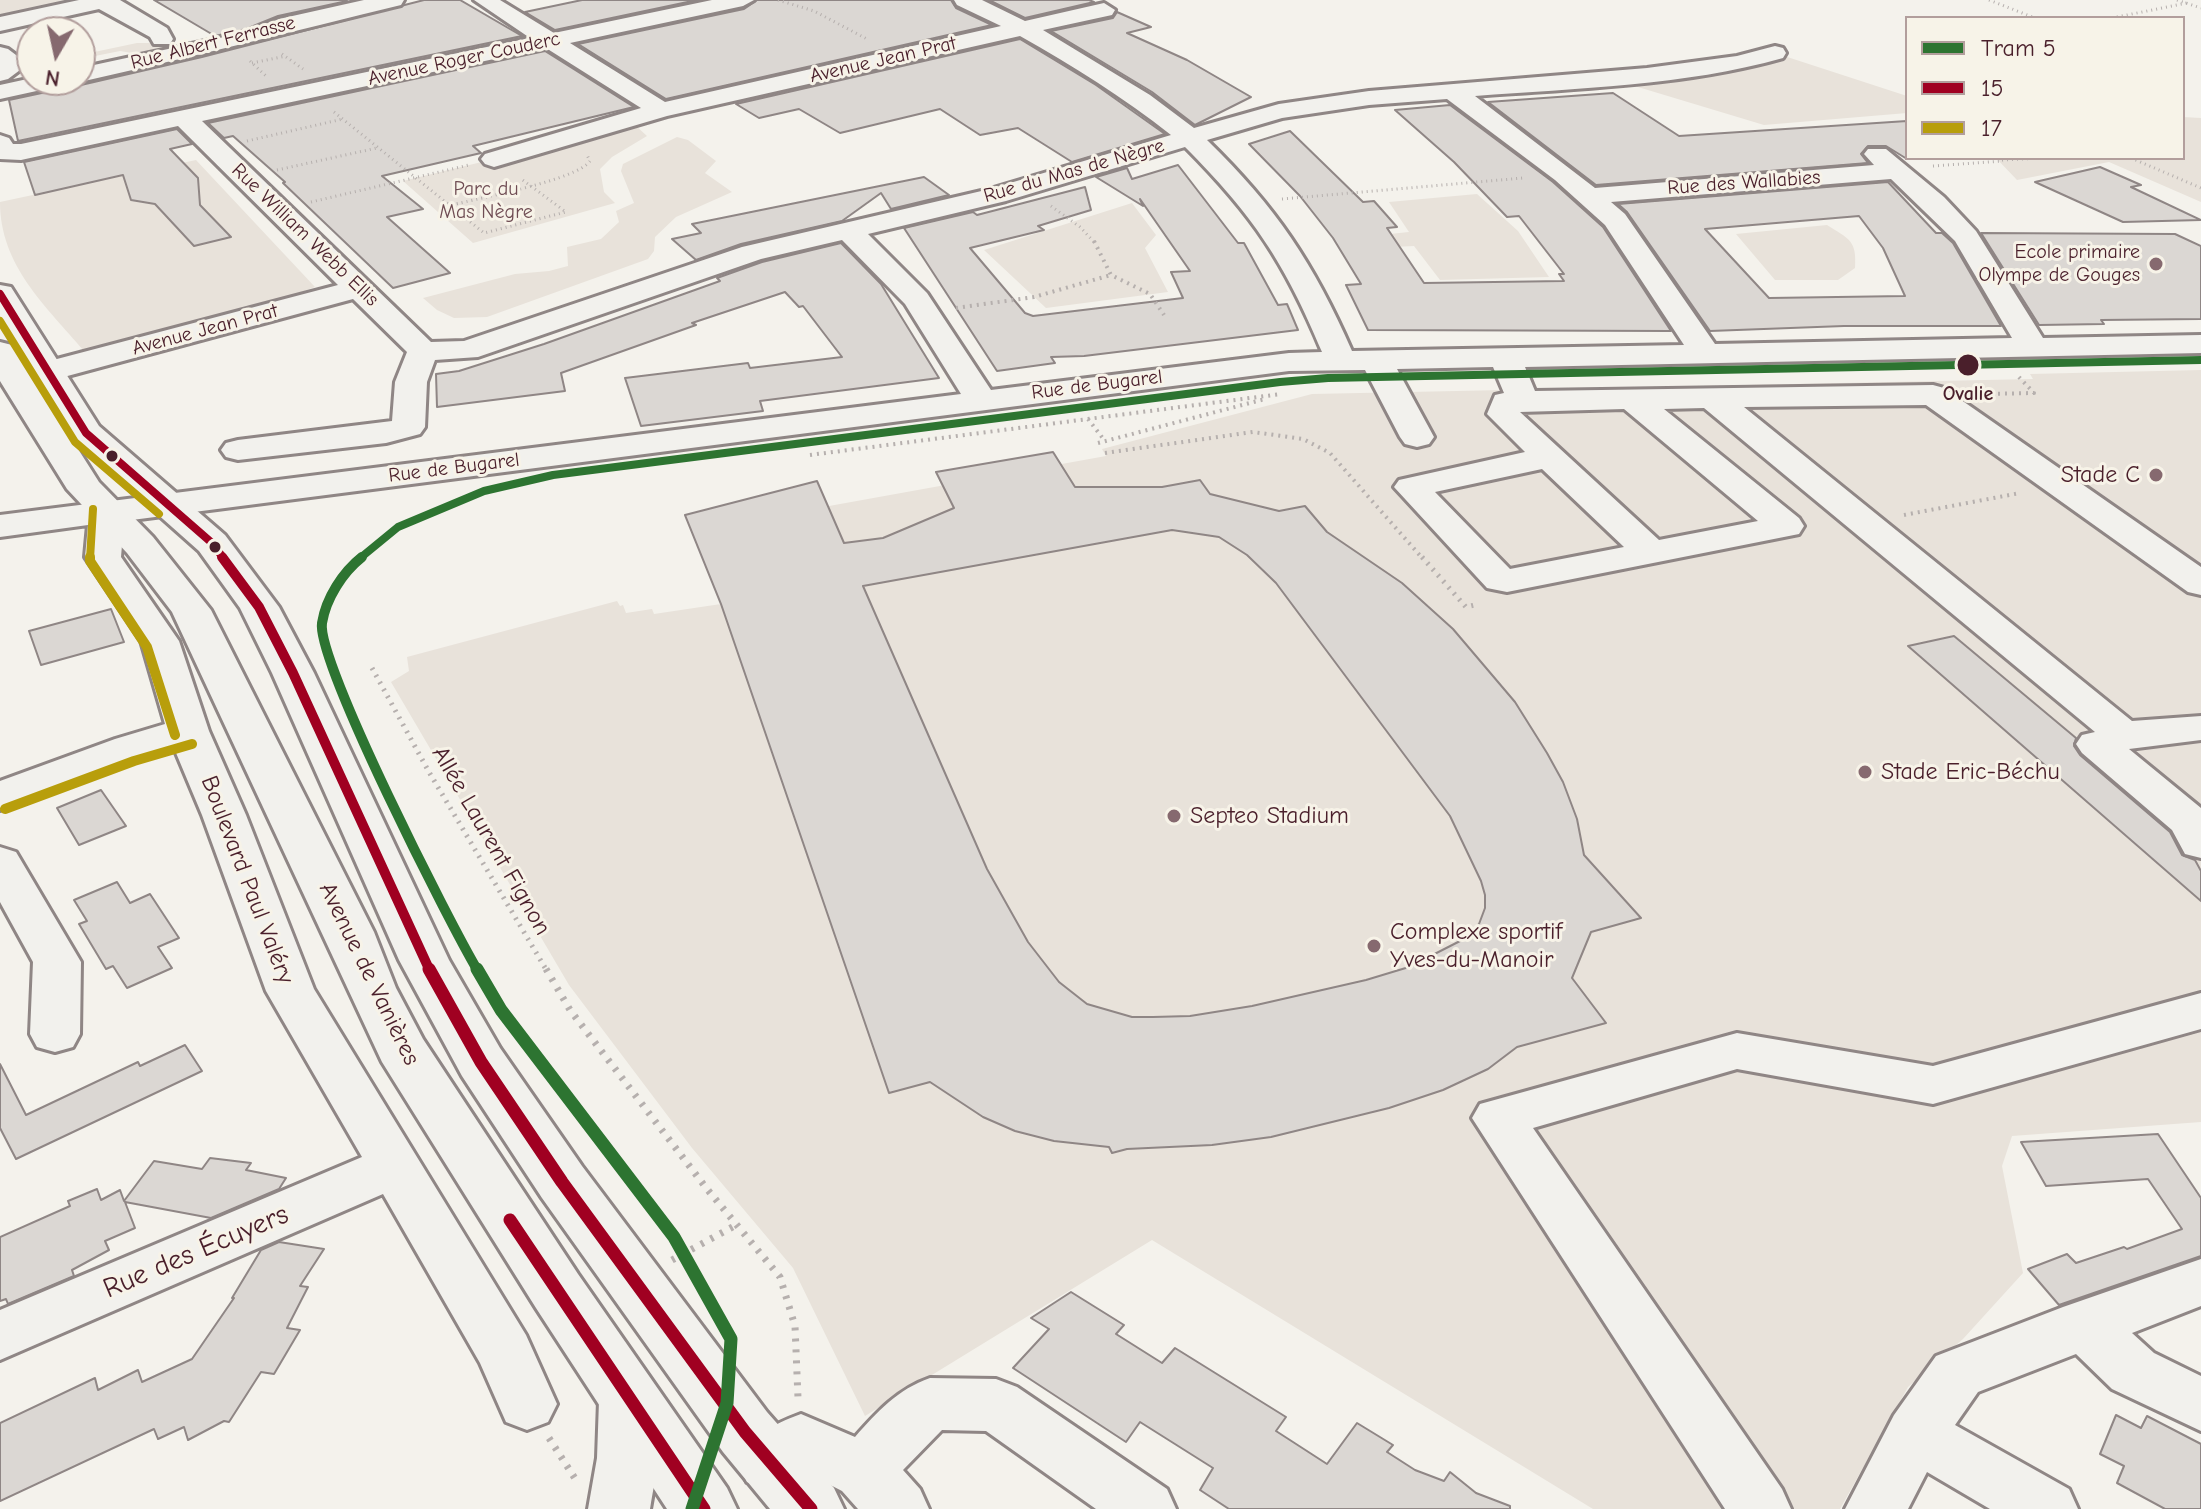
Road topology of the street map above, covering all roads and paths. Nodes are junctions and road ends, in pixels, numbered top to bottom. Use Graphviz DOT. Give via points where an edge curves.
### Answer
graph roads {
  1 [pos="104,0"];
  2 [pos="355,0"];
  3 [pos="392,0"];
  4 [pos="485,0"];
  5 [pos="743,0"];
  6 [pos="778,0"];
  7 [pos="965,0"];
  8 [pos="1989,0"];
  9 [pos="2177,0"];
  10 [pos="2187,3"];
  11 [pos="2201,8"];
  12 [pos="1104,10"];
  13 [pos="2030,16"];
  14 [pos="2122,16"];
  15 [pos="0,24"];
  16 [pos="287,24"];
  17 [pos="1023,28"];
  18 [pos="162,39"];
  19 [pos="551,41"];
  20 [pos="877,44"];
  21 [pos="185,52"];
  22 [pos="129,53"];
  23 [pos="1775,53"];
  24 [pos="287,56"];
  25 [pos="96,57"];
  26 [pos="252,63"];
  27 [pos="16,65"];
  28 [pos="96,68"];
  29 [pos="1452,91"];
  30 [pos="307,93"];
  31 [pos="2,96"];
  32 [pos="661,110"];
  33 [pos="185,119"];
  34 [pos="344,119"];
  35 [pos="1190,136"];
  36 [pos="0,143"];
  37 [pos="216,148"];
  38 [pos="378,148"];
  39 [pos="494,159"];
  40 [pos="1975,160"];
  41 [pos="2136,160"];
  42 [pos="1894,163"];
  43 [pos="1564,174"];
  44 [pos="246,177"];
  45 [pos="417,178"];
  46 [pos="530,185"];
  47 [pos="1018,188"];
  48 [pos="2201,188"];
  49 [pos="1590,196"];
  50 [pos="1254,201"];
  51 [pos="451,205"];
  52 [pos="279,209"];
  53 [pos="848,230"];
  54 [pos="1111,275"];
  55 [pos="360,288"];
  56 [pos="0,294"];
  57 [pos="926,313"];
  58 [pos="1164,315"];
  59 [pos="2201,344"];
  60 [pos="2033,347"];
  61 [pos="423,351"];
  62 [pos="0,352"];
  63 [pos="1706,354"];
  64 [pos="1505,357"];
  65 [pos="1340,359"];
  66 [pos="1377,359"];
  67 [pos="49,371"];
  68 [pos="1712,398"];
  69 [pos="981,400"];
  70 [pos="1633,400"];
  71 [pos="1523,401"];
  72 [pos="1087,418"];
  73 [pos="1417,437"];
  74 [pos="1105,441"];
  75 [pos="1098,443"];
  76 [pos="238,450"];
  77 [pos="810,455"];
  78 [pos="1551,457"];
  79 [pos="168,503"];
  80 [pos="107,510"];
  81 [pos="0,526"];
  82 [pos="1652,553"];
  83 [pos="2201,584"];
  84 [pos="372,668"];
  85 [pos="2201,709"];
  86 [pos="2112,724"];
  87 [pos="2201,728"];
  88 [pos="188,731"];
  89 [pos="0,796"];
  90 [pos="2201,844"];
  91 [pos="0,862"];
  92 [pos="2201,1011"];
  93 [pos="55,1034"];
  94 [pos="392,1167"];
  95 [pos="2201,1282"];
  96 [pos="2083,1324"];
  97 [pos="0,1336"];
  98 [pos="629,1401"];
  99 [pos="527,1404"];
  100 [pos="2201,1405"];
  101 [pos="1915,1434"];
  102 [pos="785,1452"];
  103 [pos="881,1490"];
  104 [pos="598,1496"];
  105 [pos="704,1509"];
  106 [pos="811,1509"];
  107 [pos="1145,1509"];
  108 [pos="1760,1509"];
  109 [pos="1876,1509"];
  110 [pos="2047,1509"];
  1 -- 15 [label="street"];
  1 -- 18 [label="street"];
  2 -- 16 [label="street"];
  3 -- 16 [label="street, Rue Albert Ferrasse"];
  4 -- 19 [label="street"];
  5 -- 19 [label="street, Avenue Roger Couderc"];
  6 -- 20 [label="path" via="814,11"];
  7 -- 17 [label="street"];
  8 -- 13 [label="path"];
  9 -- 10 [label="path"];
  10 -- 11 [label="path"];
  10 -- 14 [label="path"];
  12 -- 17 [label="street, Avenue Jean Prat"];
  16 -- 21 [label="street, Rue Albert Ferrasse"];
  17 -- 32 [label="street, Avenue Jean Prat"];
  17 -- 35 [label="street" via="1124,87"];
  18 -- 21 [label="street"];
  18 -- 22 [label="street"];
  19 -- 30 [label="street, Avenue Roger Couderc"];
  19 -- 32 [label="street"];
  21 -- 22 [label="street, Rue Albert Ferrasse"];
  22 -- 25 [label="street"];
  22 -- 28 [label="street, Rue Albert Ferrasse"];
  23 -- 29 [label="street, Rue du Mas de Nègre" via="1739,63 1613,79"];
  24 -- 26 [label="path"];
  27 -- 31 [label="street"];
  29 -- 35 [label="street, Rue du Mas de Nègre" via="1279,111"];
  29 -- 43 [label="street"];
  30 -- 33 [label="street, Avenue Roger Couderc"];
  30 -- 34 [label="path"];
  32 -- 39 [label="street, Avenue Jean Prat"];
  33 -- 36 [label="street, Avenue Roger Couderc" via="21,152 3,152"];
  33 -- 37 [label="street, Rue William Webb Ellis"];
  34 -- 37 [label="path"];
  34 -- 38 [label="path"];
  35 -- 47 [label="street, Rue du Mas de Nègre"];
  35 -- 50 [label="street"];
  37 -- 44 [label="street, Rue William Webb Ellis"];
  38 -- 44 [label="path"];
  38 -- 45 [label="path"];
  39 -- 45 [label="path"];
  39 -- 46 [label="path"];
  40 -- 42 [label="path"];
  41 -- 48 [label="path"];
  42 -- 49 [label="street, Rue des Wallabies"];
  42 -- 60 [label="street" via="1966,237"];
  43 -- 49 [label="street"];
  43 -- 50 [label="path"];
  44 -- 52 [label="street, Rue William Webb Ellis"];
  45 -- 51 [label="path"];
  45 -- 52 [label="path"];
  46 -- 51 [label="path"];
  46 -- 51 [label="path" via="566,212 484,233"];
  47 -- 53 [label="street, Rue du Mas de Nègre"];
  47 -- 54 [label="path" via="1075,222 1103,250"];
  49 -- 63 [label="street" via="1615,220"];
  50 -- 65 [label="street" via="1306,280"];
  52 -- 55 [label="street, Rue William Webb Ellis"];
  53 -- 57 [label="street"];
  53 -- 61 [label="street, Rue du Mas de Nègre" via="752,253 491,343 454,352"];
  54 -- 57 [label="path" via="1034,297"];
  54 -- 58 [label="path" via="1150,294"];
  55 -- 61 [label="street, Rue William Webb Ellis"];
  55 -- 67 [label="street, Avenue Jean Prat"];
  56 -- 67 [label="main road"];
  57 -- 69 [label="street"];
  59 -- 60 [label="street, Rue de Bugarel"];
  60 -- 63 [label="street, Rue de Bugarel"];
  61 -- 76 [label="street" via="411,382 408,427"];
  62 -- 80 [label="main road" via="85,489"];
  63 -- 64 [label="street, Rue de Bugarel"];
  64 -- 66 [label="street, Rue de Bugarel"];
  64 -- 71 [label="street"];
  65 -- 66 [label="street, Rue de Bugarel"];
  65 -- 69 [label="street, Rue de Bugarel" via="1251,365"];
  66 -- 73 [label="street"];
  67 -- 79 [label="main road" via="86,433"];
  68 -- 70 [label="street"];
  68 -- 83 [label="street" via="1933,395"];
  68 -- 86 [label="street"];
  69 -- 79 [label="street, Rue de Bugarel"];
  70 -- 71 [label="street"];
  70 -- 82 [label="street" via="1786,526"];
  71 -- 78 [label="street" via="1506,402 1503,414"];
  72 -- 74 [label="path"];
  72 -- 74 [label="path" via="1281,394"];
  72 -- 77 [label="path"];
  74 -- 75 [label="path"];
  78 -- 82 [label="street"];
  78 -- 82 [label="street" via="1411,487 1500,580"];
  79 -- 80 [label="street, Rue de Bugarel"];
  79 -- 102 [label="main road" via="212,543 259,607 424,960 481,1062 562,1182"];
  80 -- 81 [label="street, Rue de Bugarel"];
  80 -- 88 [label="street, Boulevard Paul Valéry" via="103,557 160,641"];
  80 -- 98 [label="main road, Avenue de Vanières" via="191,610 401,1048"];
  84 -- 102 [label="path, Allée Laurent Fignon" via="584,1029 780,1277 795,1326"];
  85 -- 86 [label="street"];
  86 -- 87 [label="street"];
  86 -- 90 [label="street" via="2117,739 2097,744 2190,822"];
  88 -- 89 [label="street"];
  88 -- 94 [label="street, Boulevard Paul Valéry" via="290,991"];
  91 -- 93 [label="street" via="57,962"];
  92 -- 108 [label="street" via="1933,1085 1737,1051 1498,1118"];
  94 -- 97 [label="street, Rue des Écuyers"];
  94 -- 99 [label="street, Boulevard Paul Valéry" via="505,1353"];
  95 -- 96 [label="street"];
  96 -- 100 [label="street" via="2133,1371"];
  96 -- 101 [label="street" via="1957,1374"];
  98 -- 104 [label="street" via="628,1458"];
  98 -- 105 [label="main road, Avenue de Vanières"];
  99 -- 104 [label="path"];
  101 -- 109 [label="street"];
  101 -- 110 [label="street"];
  102 -- 103 [label="street"];
  102 -- 106 [label="main road"];
  103 -- 107 [label="street" via="896,1433 930,1404 996,1405"];
}
